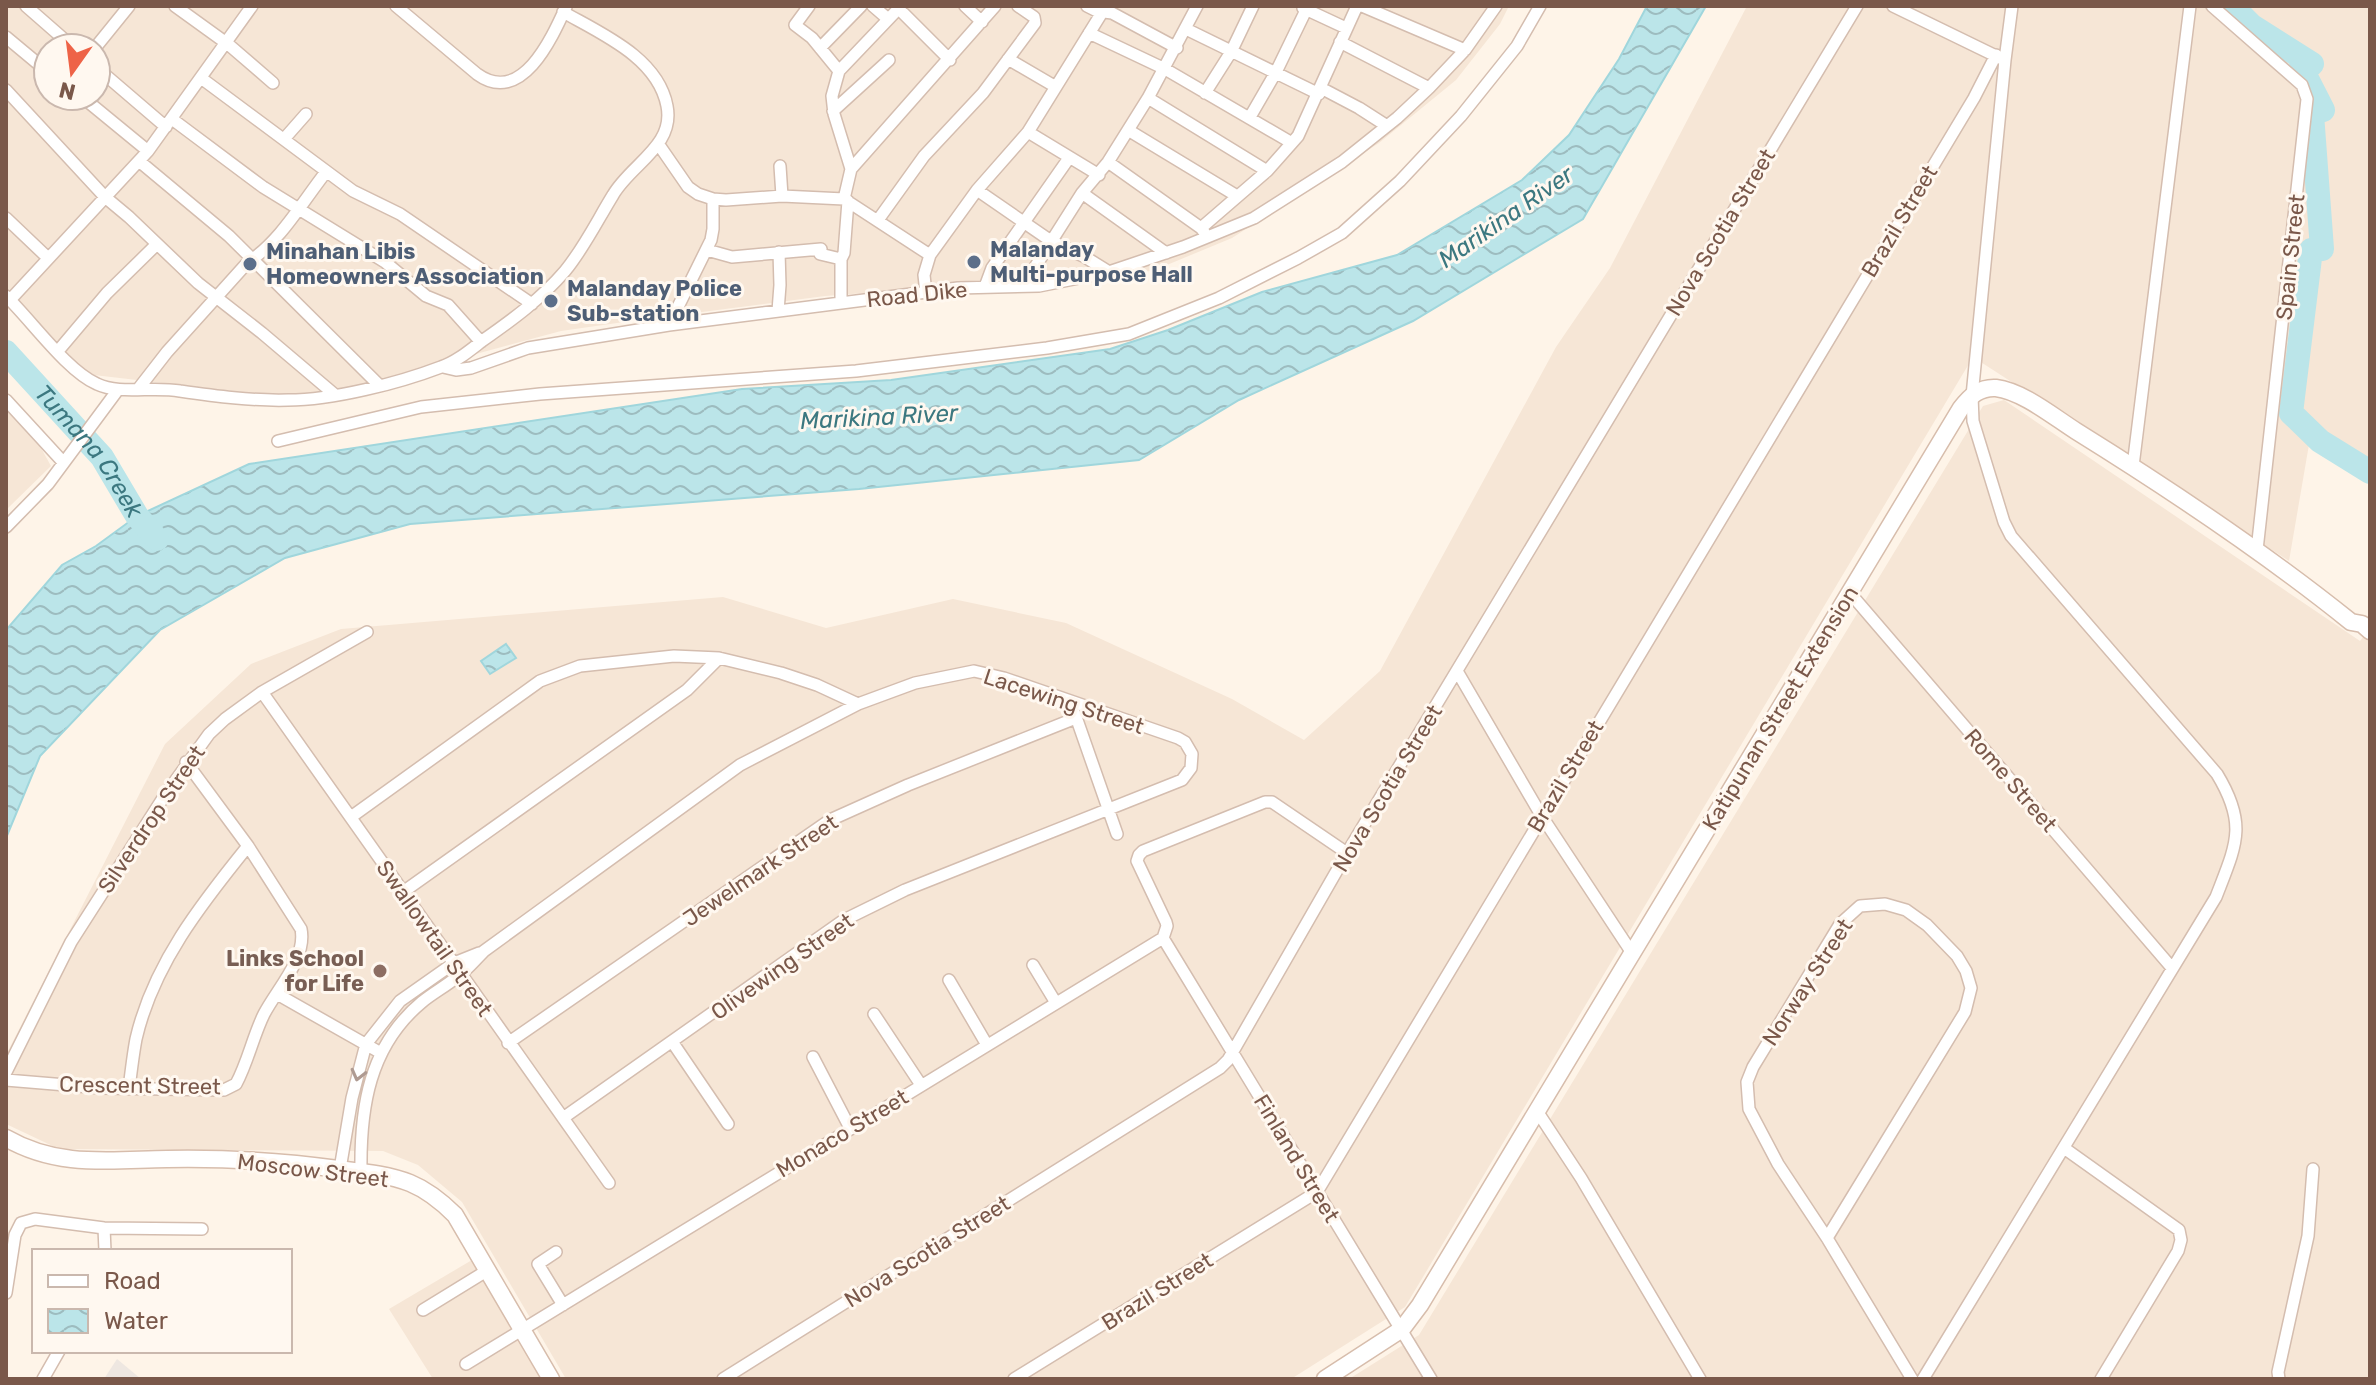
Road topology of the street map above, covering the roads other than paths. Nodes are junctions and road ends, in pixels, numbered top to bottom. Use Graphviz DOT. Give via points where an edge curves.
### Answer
graph roads {
  1 [pos="26,6"];
  2 [pos="129,6"];
  3 [pos="175,6"];
  4 [pos="252,6"];
  5 [pos="396,6"];
  6 [pos="809,6"];
  7 [pos="861,6"];
  8 [pos="873,6"];
  9 [pos="965,6"];
  10 [pos="995,6"];
  11 [pos="1018,6"];
  12 [pos="1087,6"];
  13 [pos="1197,6"];
  14 [pos="1253,6"];
  15 [pos="1360,6"];
  16 [pos="1540,6"];
  17 [pos="1857,6"];
  18 [pos="1893,6"];
  19 [pos="2012,6"];
  20 [pos="2190,6"];
  21 [pos="2212,6"];
  22 [pos="1305,7"];
  23 [pos="1490,7"];
  24 [pos="900,8"];
  25 [pos="565,9"];
  26 [pos="1104,9"];
  27 [pos="888,19"];
  28 [pos="982,22"];
  29 [pos="1346,28"];
  30 [pos="1186,29"];
  31 [pos="56,32"];
  32 [pos="108,32"];
  33 [pos="1089,33"];
  34 [pos="6,37"];
  35 [pos="1340,42"];
  36 [pos="224,44"];
  37 [pos="820,48"];
  38 [pos="1177,48"];
  39 [pos="1465,50"];
  40 [pos="1231,52"];
  41 [pos="2000,58"];
  42 [pos="32,59"];
  43 [pos="1008,59"];
  44 [pos="889,60"];
  45 [pos="950,60"];
  46 [pos="1165,69"];
  47 [pos="839,71"];
  48 [pos="1276,72"];
  49 [pos="201,78"];
  50 [pos="112,79"];
  51 [pos="273,83"];
  52 [pos="1056,87"];
  53 [pos="1429,88"];
  54 [pos="6,90"];
  55 [pos="1320,91"];
  56 [pos="1205,93"];
  57 [pos="1148,98"];
  58 [pos="833,111"];
  59 [pos="100,112"];
  60 [pos="306,114"];
  61 [pos="1250,117"];
  62 [pos="169,123"];
  63 [pos="1387,126"];
  64 [pos="1128,130"];
  65 [pos="1028,132"];
  66 [pos="284,139"];
  67 [pos="1292,143"];
  68 [pos="659,145"];
  69 [pos="148,151"];
  70 [pos="1069,158"];
  71 [pos="139,161"];
  72 [pos="1108,162"];
  73 [pos="780,166"];
  74 [pos="851,169"];
  75 [pos="1267,171"];
  76 [pos="326,172"];
  77 [pos="1099,175"];
  78 [pos="977,190"];
  79 [pos="1082,193"];
  80 [pos="782,196"];
  81 [pos="1237,196"];
  82 [pos="105,197"];
  83 [pos="713,199"];
  84 [pos="846,200"];
  85 [pos="297,209"];
  86 [pos="6,218"];
  87 [pos="878,220"];
  88 [pos="1022,222"];
  89 [pos="1204,233"];
  90 [pos="1051,241"];
  91 [pos="157,244"];
  92 [pos="707,250"];
  93 [pos="779,252"];
  94 [pos="1166,253"];
  95 [pos="930,255"];
  96 [pos="48,258"];
  97 [pos="253,258"];
  98 [pos="841,259"];
  99 [pos="1109,272"];
  100 [pos="1023,286"];
  101 [pos="985,287"];
  102 [pos="926,293"];
  103 [pos="8,298"];
  104 [pos="215,298"];
  105 [pos="841,302"];
  106 [pos="532,304"];
  107 [pos="778,311"];
  108 [pos="669,325"];
  109 [pos="481,342"];
  110 [pos="58,351"];
  111 [pos="443,367"];
  112 [pos="379,385"];
  113 [pos="139,388"];
  114 [pos="117,391"];
  115 [pos="334,394"];
  116 [pos="1972,396"];
  117 [pos="6,400"];
  118 [pos="278,441"];
  119 [pos="63,462"];
  120 [pos="2133,466"];
  121 [pos="6,527"];
  122 [pos="2257,550"];
  123 [pos="1850,593"];
  124 [pos="2351,622"];
  125 [pos="2370,631"];
  126 [pos="367,632"];
  127 [pos="2370,645"];
  128 [pos="719,658"];
  129 [pos="1457,671"];
  130 [pos="262,692"];
  131 [pos="1072,703"];
  132 [pos="858,704"];
  133 [pos="1076,718"];
  134 [pos="186,762"];
  135 [pos="1108,808"];
  136 [pos="1541,815"];
  137 [pos="351,817"];
  138 [pos="1117,834"];
  139 [pos="248,846"];
  140 [pos="1347,853"];
  141 [pos="403,892"];
  142 [pos="1163,938"];
  143 [pos="484,951"];
  144 [pos="1632,953"];
  145 [pos="454,963"];
  146 [pos="1033,965"];
  147 [pos="2172,968"];
  148 [pos="461,975"];
  149 [pos="949,980"];
  150 [pos="277,994"];
  151 [pos="400,1001"];
  152 [pos="1056,1003"];
  153 [pos="410,1012"];
  154 [pos="874,1014"];
  155 [pos="508,1043"];
  156 [pos="673,1043"];
  157 [pos="366,1044"];
  158 [pos="987,1045"];
  159 [pos="381,1053"];
  160 [pos="1234,1053"];
  161 [pos="813,1057"];
  162 [pos="6,1072"];
  163 [pos="6,1080"];
  164 [pos="921,1085"];
  165 [pos="129,1089"];
  166 [pos="1537,1111"];
  167 [pos="563,1118"];
  168 [pos="728,1124"];
  169 [pos="850,1128"];
  170 [pos="13,1142"];
  171 [pos="2064,1148"];
  172 [pos="340,1169"];
  173 [pos="2313,1169"];
  174 [pos="361,1172"];
  175 [pos="609,1183"];
  176 [pos="1317,1192"];
  177 [pos="104,1228"];
  178 [pos="202,1229"];
  179 [pos="1827,1238"];
  180 [pos="105,1249"];
  181 [pos="556,1252"];
  182 [pos="488,1270"];
  183 [pos="6,1293"];
  184 [pos="563,1305"];
  185 [pos="423,1310"];
  186 [pos="1402,1329"];
  187 [pos="522,1330"];
  188 [pos="58,1353"];
  189 [pos="466,1364"];
  190 [pos="43,1379"];
  191 [pos="551,1379"];
  192 [pos="723,1379"];
  193 [pos="1014,1379"];
  194 [pos="1325,1379"];
  195 [pos="1431,1379"];
  196 [pos="1700,1379"];
  197 [pos="1912,1379"];
  198 [pos="1923,1379"];
  199 [pos="2101,1379"];
  200 [pos="2279,1379"];
  1 -- 31 [label="street"];
  2 -- 32 [label="street"];
  3 -- 36 [label="street"];
  4 -- 36 [label="street"];
  5 -- 25 [label="street" via="483,78 501,84 530,68"];
  6 -- 37 [label="street" via="794,24"];
  7 -- 37 [label="street"];
  8 -- 27 [label="street"];
  9 -- 28 [label="street"];
  10 -- 28 [label="street"];
  11 -- 43 [label="street" via="1035,23"];
  12 -- 26 [label="street"];
  13 -- 30 [label="street"];
  14 -- 40 [label="street"];
  15 -- 29 [label="street"];
  15 -- 39 [label="street"];
  16 -- 118 [label="street" via="1517,46 1461,116 1342,233 1219,298 1129,334 856,371 421,407"];
  17 -- 129 [label="street, Nova Scotia Street"];
  18 -- 41 [label="street"];
  19 -- 41 [label="street"];
  20 -- 120 [label="street"];
  21 -- 122 [label="street, Spain Street" via="2302,85 2307,99"];
  22 -- 29 [label="street"];
  22 -- 48 [label="street"];
  23 -- 39 [label="street, Road Dike"];
  24 -- 27 [label="street"];
  24 -- 45 [label="street"];
  25 -- 68 [label="street" via="655,76 668,111"];
  26 -- 33 [label="street"];
  26 -- 38 [label="street"];
  27 -- 47 [label="street"];
  28 -- 45 [label="street"];
  29 -- 35 [label="street"];
  30 -- 38 [label="street"];
  30 -- 40 [label="street"];
  33 -- 46 [label="street"];
  33 -- 52 [label="street"];
  34 -- 42 [label="street"];
  35 -- 53 [label="street"];
  35 -- 55 [label="street"];
  36 -- 49 [label="street"];
  36 -- 51 [label="street"];
  37 -- 47 [label="street"];
  38 -- 46 [label="street"];
  39 -- 53 [label="street, Road Dike"];
  40 -- 48 [label="street"];
  40 -- 56 [label="street"];
  41 -- 116 [label="street"];
  41 -- 136 [label="street, Brazil Street"];
  43 -- 52 [label="street"];
  43 -- 87 [label="street" via="924,156"];
  44 -- 58 [label="street"];
  45 -- 74 [label="street"];
  46 -- 56 [label="street"];
  46 -- 57 [label="street"];
  47 -- 58 [label="street"];
  48 -- 55 [label="street"];
  48 -- 61 [label="street"];
  49 -- 62 [label="street"];
  49 -- 66 [label="street"];
  50 -- 62 [label="street"];
  52 -- 65 [label="street"];
  53 -- 63 [label="street, Road Dike"];
  54 -- 82 [label="street"];
  55 -- 63 [label="street"];
  55 -- 67 [label="street"];
  56 -- 61 [label="street"];
  57 -- 64 [label="street"];
  57 -- 75 [label="street"];
  58 -- 74 [label="street"];
  59 -- 69 [label="street"];
  60 -- 66 [label="street"];
  61 -- 67 [label="street"];
  62 -- 69 [label="street"];
  62 -- 85 [label="street"];
  63 -- 89 [label="street, Road Dike" via="1342,162 1254,218"];
  64 -- 72 [label="street"];
  64 -- 81 [label="street"];
  65 -- 70 [label="street"];
  65 -- 78 [label="street"];
  66 -- 76 [label="street"];
  67 -- 75 [label="street"];
  68 -- 83 [label="street" via="688,187"];
  68 -- 106 [label="street" via="623,179 573,261"];
  69 -- 71 [label="street"];
  70 -- 77 [label="street"];
  70 -- 88 [label="street"];
  71 -- 82 [label="street"];
  71 -- 97 [label="street"];
  72 -- 77 [label="street"];
  72 -- 89 [label="street"];
  73 -- 80 [label="street"];
  74 -- 84 [label="street"];
  75 -- 81 [label="street"];
  76 -- 85 [label="street"];
  76 -- 106 [label="street" via="400,214"];
  77 -- 79 [label="street"];
  78 -- 88 [label="street"];
  78 -- 95 [label="street"];
  79 -- 90 [label="street"];
  79 -- 94 [label="street"];
  80 -- 83 [label="street"];
  80 -- 84 [label="street"];
  81 -- 89 [label="street"];
  82 -- 91 [label="street"];
  82 -- 96 [label="street"];
  83 -- 92 [label="street"];
  84 -- 87 [label="street"];
  84 -- 98 [label="street"];
  85 -- 97 [label="street"];
  85 -- 109 [label="street" via="385,262 426,296 448,305"];
  86 -- 96 [label="street"];
  87 -- 95 [label="street"];
  88 -- 90 [label="street"];
  88 -- 101 [label="street"];
  89 -- 94 [label="street, Road Dike"];
  90 -- 99 [label="street"];
  90 -- 100 [label="street"];
  91 -- 104 [label="street"];
  91 -- 110 [label="street"];
  92 -- 93 [label="street" via="732,257"];
  92 -- 108 [label="street"];
  93 -- 98 [label="street" via="821,249 820,254"];
  93 -- 107 [label="street"];
  94 -- 99 [label="street, Road Dike"];
  95 -- 102 [label="street"];
  96 -- 103 [label="street"];
  97 -- 104 [label="street"];
  97 -- 112 [label="street"];
  98 -- 105 [label="street"];
  99 -- 100 [label="street, Road Dike"];
  100 -- 101 [label="street, Road Dike"];
  101 -- 102 [label="street, Road Dike"];
  102 -- 105 [label="street, Road Dike"];
  103 -- 110 [label="street"];
  104 -- 113 [label="street"];
  104 -- 115 [label="street"];
  105 -- 107 [label="street, Road Dike"];
  106 -- 109 [label="street"];
  107 -- 108 [label="street, Road Dike"];
  108 -- 111 [label="street, Road Dike" via="540,345 471,368"];
  109 -- 111 [label="street"];
  110 -- 114 [label="street" via="94,383"];
  111 -- 112 [label="street"];
  112 -- 115 [label="street"];
  113 -- 114 [label="street"];
  113 -- 115 [label="street" via="288,400"];
  114 -- 119 [label="street"];
  116 -- 120 [label="street" via="1989,388 2021,396"];
  116 -- 123 [label="street, Katipunan Street Extension"];
  116 -- 147 [label="street" via="1976,432 2011,536 2217,774 2237,814 2231,860 2216,897"];
  117 -- 119 [label="street"];
  119 -- 121 [label="street"];
  120 -- 122 [label="street"];
  122 -- 124 [label="street"];
  123 -- 144 [label="street, Katipunan Street Extension"];
  123 -- 147 [label="street, Rome Street"];
  124 -- 125 [label="street"];
  124 -- 127 [label="street"];
  126 -- 130 [label="street, Silverdrop Street"];
  128 -- 132 [label="street" via="805,681"];
  128 -- 137 [label="street" via="674,656 580,666 540,681"];
  128 -- 141 [label="street" via="687,690"];
  129 -- 136 [label="street"];
  129 -- 140 [label="street, Nova Scotia Street"];
  130 -- 134 [label="street, Silverdrop Street" via="217,726"];
  130 -- 137 [label="street, Swallowtail Street"];
  131 -- 132 [label="street, Lacewing Street" via="974,671 915,683"];
  131 -- 133 [label="street"];
  131 -- 135 [label="street, Lacewing Street" via="1178,738 1192,754 1191,768 1182,780"];
  132 -- 143 [label="street, Lacewing Street" via="740,765"];
  133 -- 135 [label="street"];
  133 -- 155 [label="street, Jewelmark Street" via="830,820"];
  134 -- 139 [label="street, Crescent Street"];
  134 -- 162 [label="street, Silverdrop Street" via="71,942"];
  135 -- 138 [label="street"];
  135 -- 156 [label="street, Olivewing Street" via="844,920"];
  136 -- 144 [label="street"];
  136 -- 176 [label="street, Brazil Street"];
  137 -- 141 [label="street, Swallowtail Street"];
  139 -- 150 [label="street, Crescent Street" via="301,929 301,948"];
  139 -- 165 [label="street" via="170,953 136,1038"];
  140 -- 142 [label="street" via="1272,802 1143,851 1137,861 1166,922"];
  140 -- 160 [label="street, Nova Scotia Street"];
  141 -- 145 [label="street, Swallowtail Street"];
  142 -- 152 [label="street, Monaco Street"];
  142 -- 160 [label="street, Finland Street"];
  143 -- 145 [label="street"];
  143 -- 148 [label="street"];
  144 -- 166 [label="street, Katipunan Street Extension"];
  145 -- 148 [label="street, Swallowtail Street"];
  145 -- 151 [label="street"];
  146 -- 152 [label="street"];
  147 -- 171 [label="street"];
  148 -- 153 [label="street"];
  148 -- 155 [label="street, Swallowtail Street"];
  149 -- 158 [label="street"];
  150 -- 157 [label="street"];
  150 -- 165 [label="street, Crescent Street" via="236,1084 224,1090"];
  151 -- 153 [label="street"];
  151 -- 157 [label="street"];
  152 -- 158 [label="street, Monaco Street"];
  153 -- 159 [label="street"];
  154 -- 164 [label="street"];
  155 -- 167 [label="street, Swallowtail Street"];
  156 -- 167 [label="street, Olivewing Street"];
  156 -- 168 [label="street"];
  157 -- 159 [label="street"];
  157 -- 172 [label="street, one-way"];
  158 -- 164 [label="street, Monaco Street"];
  159 -- 174 [label="street" via="370,1077 360,1135"];
  160 -- 176 [label="street, Finland Street"];
  160 -- 192 [label="street, Nova Scotia Street" via="1220,1068"];
  161 -- 169 [label="street"];
  163 -- 165 [label="street, Crescent Street"];
  164 -- 169 [label="street, Monaco Street"];
  166 -- 186 [label="street, Katipunan Street Extension"];
  166 -- 196 [label="street"];
  167 -- 175 [label="street, Swallowtail Street"];
  169 -- 184 [label="street, Monaco Street"];
  170 -- 172 [label="street, Moscow Street" via="48,1156 77,1160 228,1159"];
  171 -- 198 [label="street"];
  171 -- 199 [label="street" via="2179,1230 2181,1240"];
  172 -- 174 [label="street, Moscow Street"];
  173 -- 200 [label="street" via="2308,1236"];
  174 -- 182 [label="street, Moscow Street" via="410,1183 442,1202"];
  176 -- 186 [label="street, Finland Street"];
  176 -- 193 [label="street, Brazil Street"];
  177 -- 178 [label="street"];
  177 -- 180 [label="street"];
  177 -- 183 [label="street" via="35,1219 21,1223"];
  179 -- 179 [label="street, Norway Street" via="1749,1109 1747,1082 1840,924 1860,906 1885,904 1906,910 1927,925 1957,956 1971,988 1965,1012"];
  179 -- 197 [label="street, Norway Street"];
  181 -- 184 [label="street" via="538,1264"];
  182 -- 185 [label="street"];
  182 -- 187 [label="street, Moscow Street"];
  184 -- 187 [label="street, Monaco Street"];
  186 -- 194 [label="street, Katipunan Street Extension"];
  186 -- 195 [label="street, Finland Street"];
  187 -- 189 [label="street, Monaco Street"];
  187 -- 191 [label="street, Moscow Street"];
  188 -- 190 [label="street"];
}
